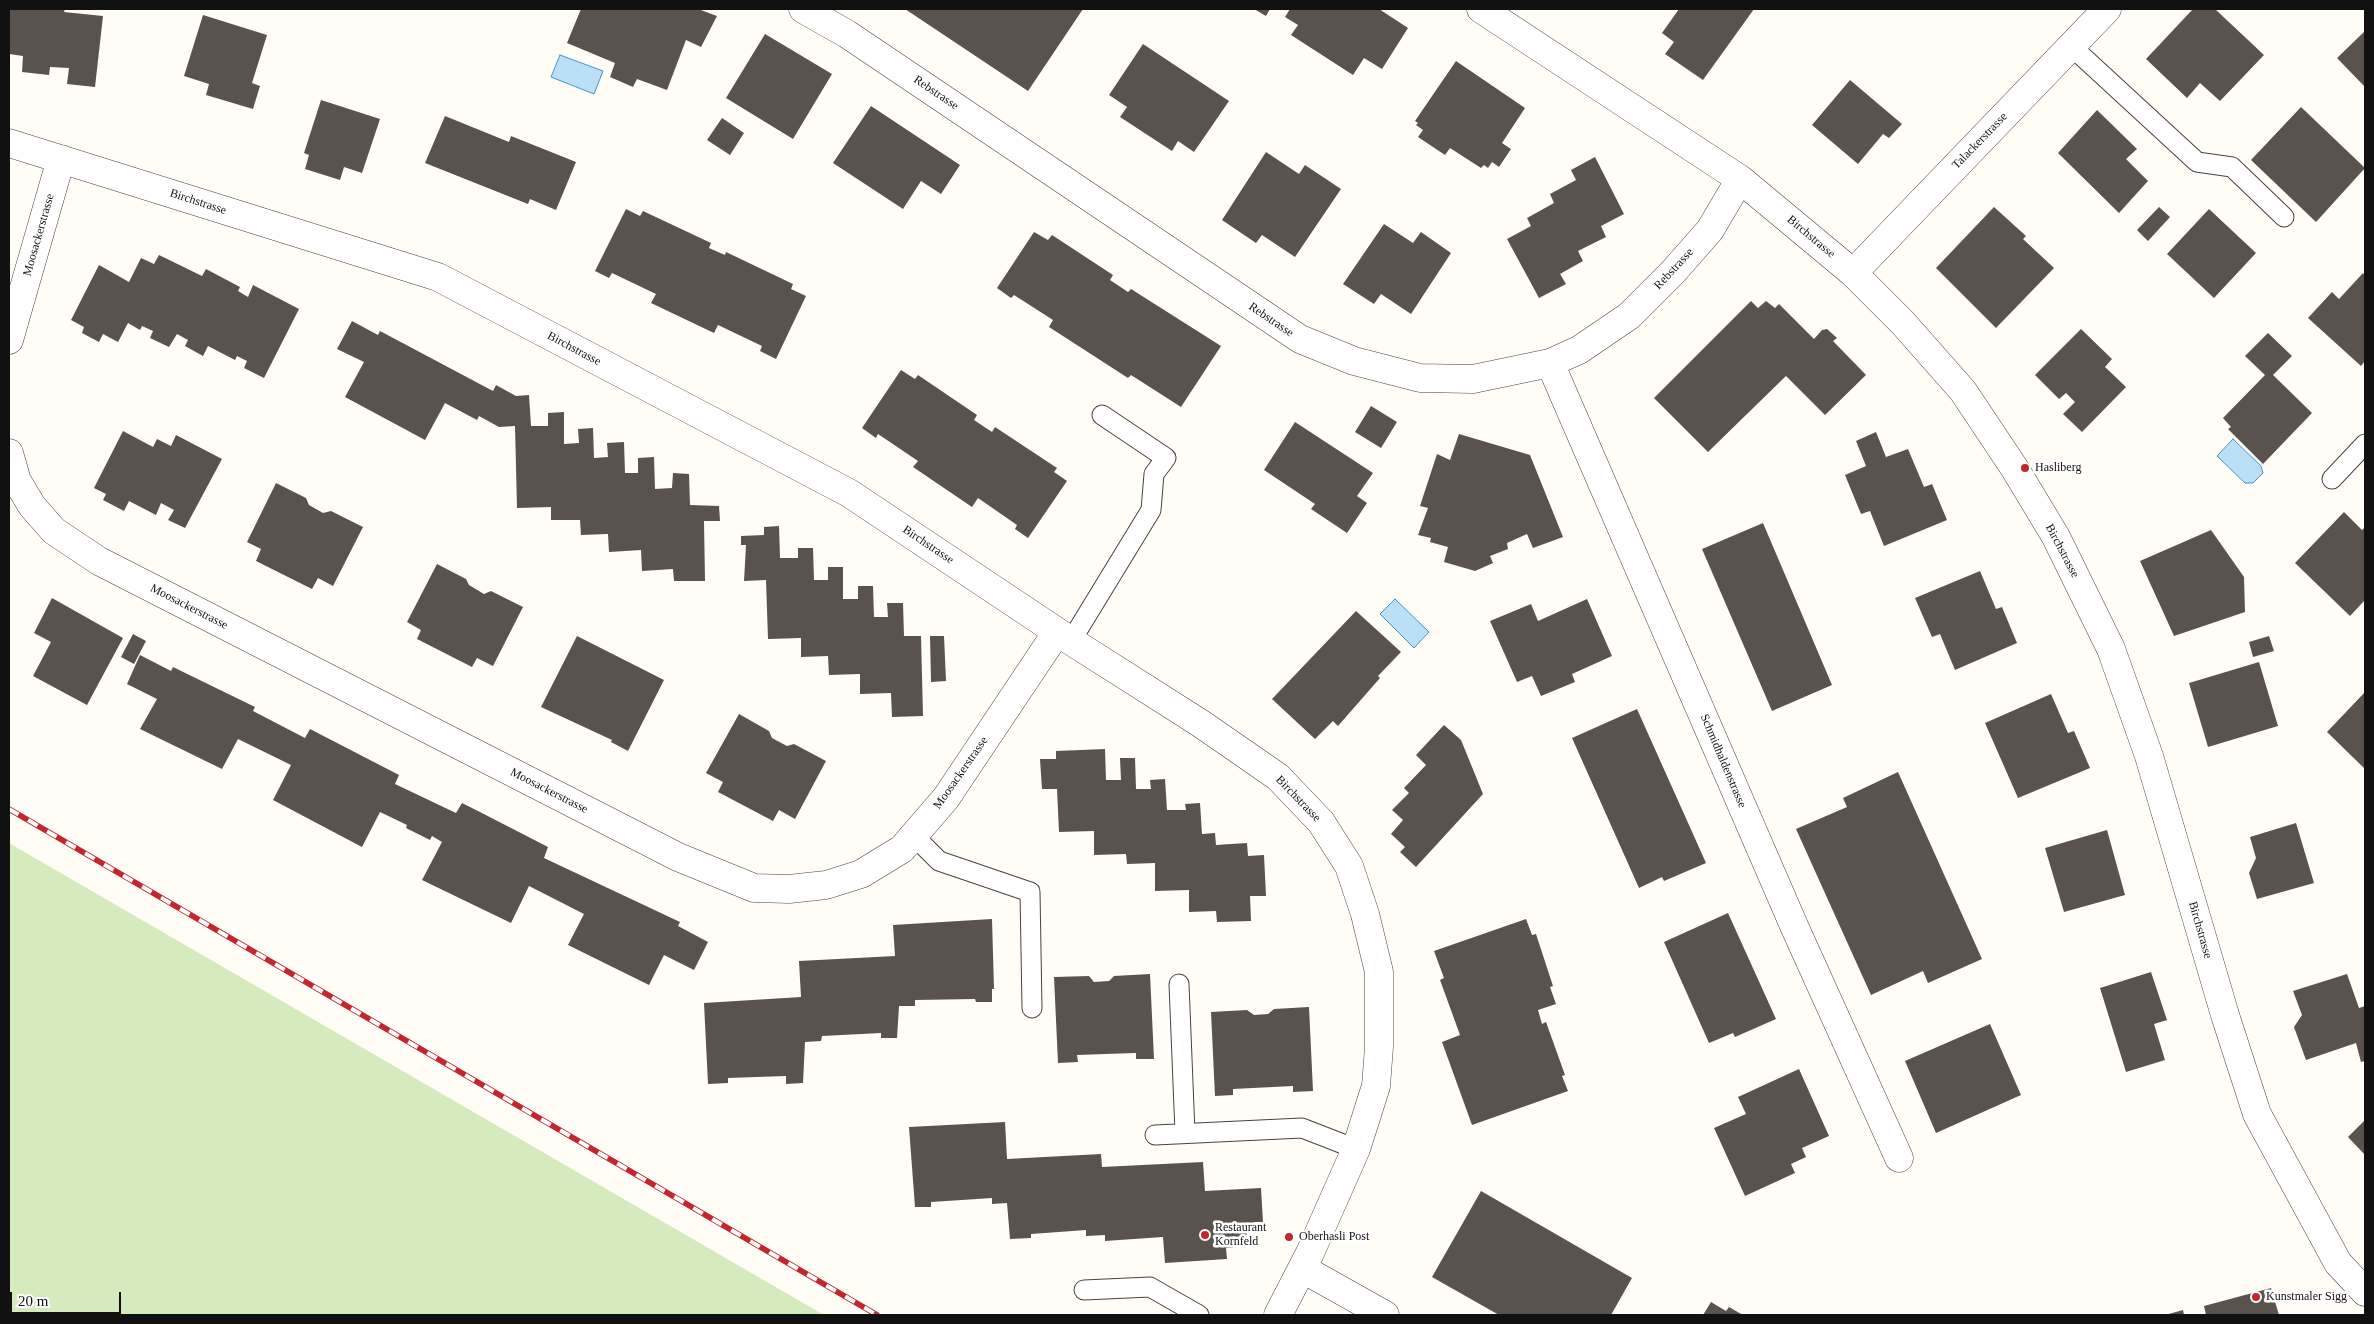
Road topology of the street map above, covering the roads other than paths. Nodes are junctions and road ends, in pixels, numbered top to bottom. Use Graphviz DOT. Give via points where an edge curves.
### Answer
graph roads {
  1 [pos="803,9"];
  2 [pos="1481,9"];
  3 [pos="2106,9"];
  4 [pos="2071,46"];
  5 [pos="9,143"];
  6 [pos="61,159"];
  7 [pos="1740,179"];
  8 [pos="2284,217"];
  9 [pos="1853,273"];
  10 [pos="9,340"];
  11 [pos="1550,363"];
  12 [pos="1102,415"];
  13 [pos="2365,444"];
  14 [pos="9,453"];
  15 [pos="2332,480"];
  16 [pos="1064,636"];
  17 [pos="914,836"];
  18 [pos="1179,984"];
  19 [pos="1032,1008"];
  20 [pos="1185,1133"];
  21 [pos="1155,1135"];
  22 [pos="1356,1149"];
  23 [pos="1899,1158"];
  24 [pos="1303,1269"];
  25 [pos="1084,1290"];
  26 [pos="2365,1292"];
  27 [pos="1199,1315"];
  28 [pos="1278,1315"];
  29 [pos="1385,1315"];
  1 -- 11 [label="street, Rebstrasse" via="847,34 1300,339 1354,361 1420,378 1473,380"];
  2 -- 7 [label="street, Birchstrasse"];
  3 -- 4 [label="street, Talackerstrasse"];
  4 -- 8 [label="lane" via="2197,162 2232,167"];
  4 -- 9 [label="street, Talackerstrasse"];
  5 -- 6 [label="street, Birchstrasse"];
  6 -- 10 [label="street, Moosackerstrasse"];
  6 -- 16 [label="street, Birchstrasse" via="438,277 849,493"];
  7 -- 9 [label="street, Birchstrasse"];
  7 -- 11 [label="street, Rebstrasse" via="1710,230 1674,272 1629,316 1579,350"];
  9 -- 26 [label="street, Birchstrasse" via="1963,391 2056,537 2080,584 2111,649 2149,756 2257,1114 2338,1263"];
  11 -- 23 [label="street, Schmidhaldenstrasse" via="1795,928"];
  12 -- 16 [label="lane" via="1166,458 1154,474 1151,510"];
  13 -- 15 [label="lane"];
  14 -- 17 [label="street, Moosackerstrasse" via="17,482 32,506 54,530 99,561 678,857 754,888 789,889 826,885 861,874 902,849"];
  16 -- 17 [label="street, Moosackerstrasse" via="946,798"];
  16 -- 22 [label="street, Birchstrasse" via="1278,777 1321,822 1349,866 1366,914 1379,972 1376,1086"];
  17 -- 19 [label="lane" via="939,860 1030,892"];
  18 -- 20 [label="lane"];
  20 -- 21 [label="lane"];
  20 -- 22 [label="lane" via="1302,1128"];
  22 -- 24 [label="street, Birchstrasse"];
  24 -- 28 [label="street, Birchstrasse"];
  24 -- 29 [label="street"];
  25 -- 27 [label="lane" via="1150,1287"];
}
